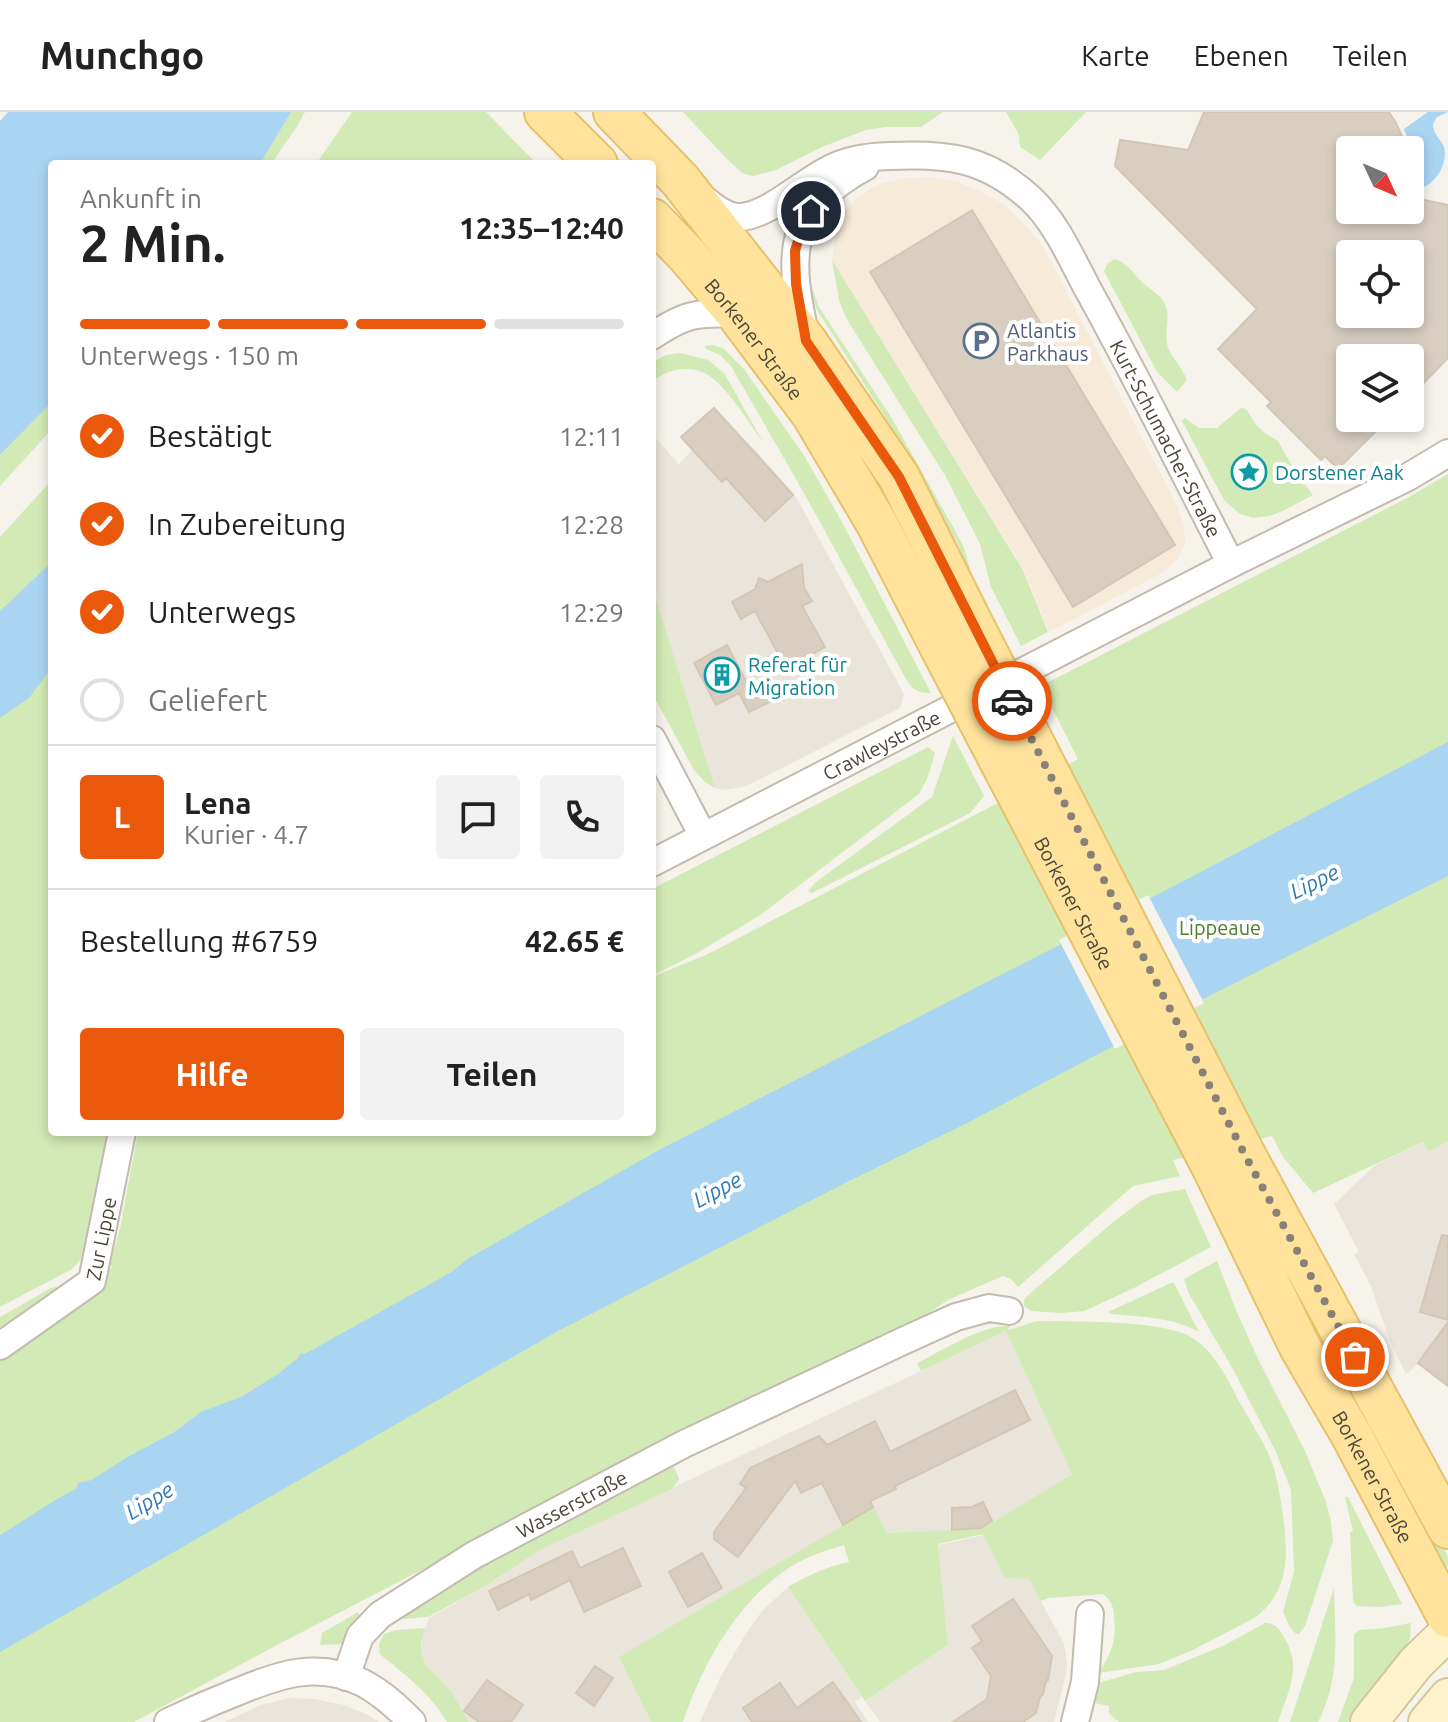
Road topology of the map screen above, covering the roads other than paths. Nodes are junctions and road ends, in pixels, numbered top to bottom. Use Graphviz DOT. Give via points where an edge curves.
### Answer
graph roads {
  1 [pos="545,112"];
  2 [pos="614,112"];
  3 [pos="886,156"];
  4 [pos="593,160"];
  5 [pos="680,180"];
  6 [pos="656,223"];
  7 [pos="737,314"];
  8 [pos="656,333"];
  9 [pos="806,341"];
  10 [pos="1448,453"];
  11 [pos="1231,564"];
  12 [pos="957,638"];
  13 [pos="656,747"];
  14 [pos="703,836"];
  15 [pos="656,861"];
  16 [pos="121,1136"];
  17 [pos="1230,1162"];
  18 [pos="1009,1311"];
  19 [pos="0,1346"];
  20 [pos="1409,1457"];
  21 [pos="1448,1479"];
  22 [pos="1448,1528"];
  23 [pos="1090,1614"];
  24 [pos="1448,1617"];
  25 [pos="1448,1632"];
  26 [pos="346,1677"];
  27 [pos="1448,1697"];
  28 [pos="168,1722"];
  29 [pos="412,1722"];
  30 [pos="1075,1722"];
  31 [pos="1369,1722"];
  32 [pos="1427,1722"];
  1 -- 4 [label="main road"];
  2 -- 5 [label="main road, Borkener Straße"];
  3 -- 5 [label="street, Kurt-Schumacher-Straße" via="841,163 763,211 741,217 716,209"];
  3 -- 9 [label="street, Kurt-Schumacher-Straße" via="824,196 801,230 795,251 796,284"];
  3 -- 11 [label="street, Kurt-Schumacher-Straße" via="929,155 971,162 1031,200 1054,228 1107,324"];
  5 -- 9 [label="main road, Borkener Straße"];
  6 -- 7 [label="main road, Borkener Straße"];
  7 -- 8 [label="street" via="689,315"];
  7 -- 12 [label="main road, Borkener Straße" via="812,414 876,522"];
  9 -- 12 [label="main road, Borkener Straße" via="899,477"];
  10 -- 11 [label="street"];
  11 -- 14 [label="street, Crawleystraße"];
  12 -- 17 [label="main road, Borkener Straße, bridge"];
  13 -- 14 [label="street"];
  14 -- 15 [label="street, Crawleystraße"];
  16 -- 19 [label="street, Zur Lippe" via="92,1281"];
  17 -- 20 [label="main road, Borkener Straße"];
  17 -- 24 [label="main road, Borkener Straße" via="1300,1347"];
  18 -- 26 [label="street, Wasserstraße" via="989,1308 942,1323 684,1444 474,1555 380,1615 360,1636"];
  20 -- 21 [label="main road"];
  20 -- 22 [label="main road, Borkener Straße"];
  23 -- 30 [label="street" via="1085,1682"];
  25 -- 31 [label="main road"];
  26 -- 28 [label="street" via="326,1671 286,1673"];
  26 -- 29 [label="street" via="393,1703"];
  27 -- 32 [label="main road"];
}
